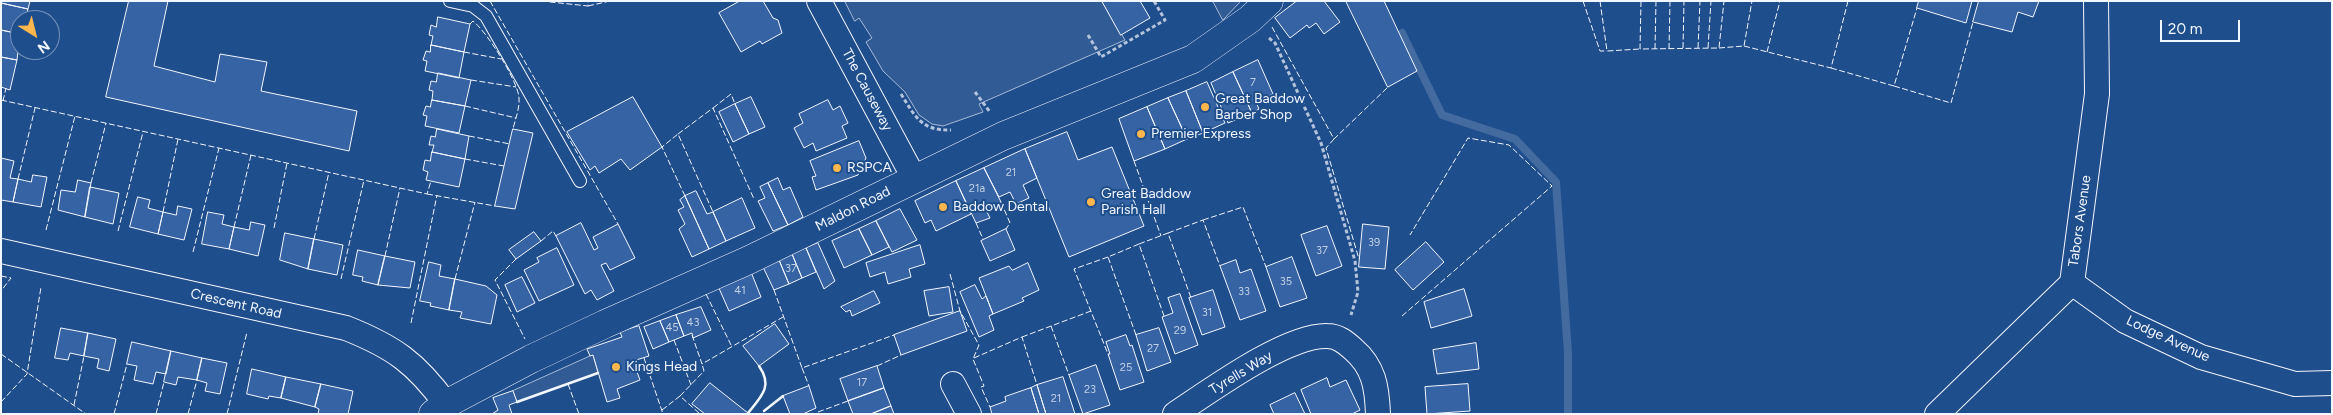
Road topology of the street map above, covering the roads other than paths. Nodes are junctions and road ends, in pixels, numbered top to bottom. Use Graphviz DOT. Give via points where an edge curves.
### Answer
graph roads {
  1 [pos="450,1"];
  2 [pos="819,1"];
  3 [pos="2096,1"];
  4 [pos="1260,10"];
  5 [pos="914,178"];
  6 [pos="580,180"];
  7 [pos="1,251"];
  8 [pos="2072,283"];
  9 [pos="2332,383"];
  10 [pos="952,384"];
  11 [pos="440,409"];
  12 [pos="969,414"];
  13 [pos="1175,414"];
  14 [pos="1378,414"];
  15 [pos="1937,414"];
  1 -- 6 [label="lane" via="473,6 486,16"];
  2 -- 5 [label="street, The Causeway"];
  3 -- 8 [label="street, Tabors Avenue" via="2097,94"];
  4 -- 5 [label="street, Maldon Road" via="1193,59 1003,136"];
  5 -- 11 [label="street, Maldon Road" via="750,260 531,359"];
  7 -- 11 [label="street, Crescent Road" via="346,328 378,341 406,359 426,377"];
  8 -- 9 [label="street, Lodge Avenue" via="2125,321 2201,357 2295,384"];
  8 -- 15 [label="street, Tabors Avenue"];
  10 -- 12 [label="street"];
  13 -- 14 [label="street, Tyrells Way" via="1260,358 1304,340 1326,336 1343,340 1362,357 1377,385"];
}
